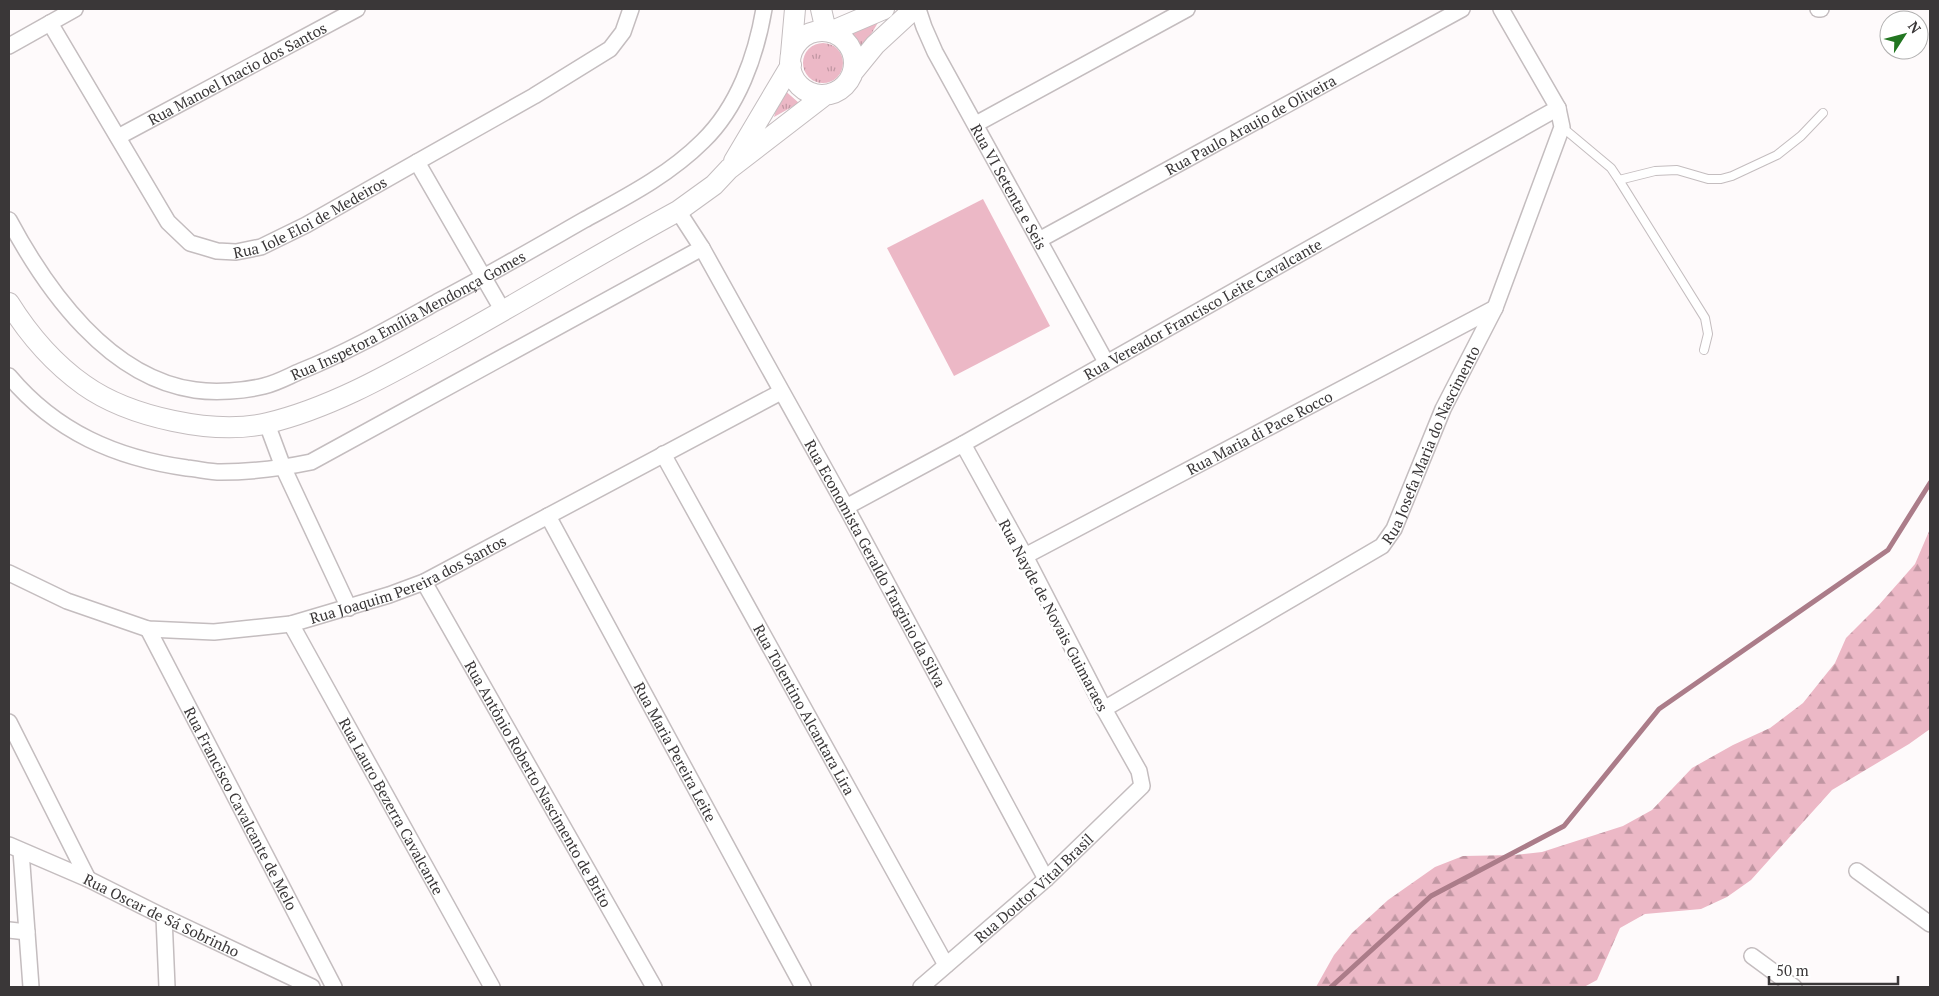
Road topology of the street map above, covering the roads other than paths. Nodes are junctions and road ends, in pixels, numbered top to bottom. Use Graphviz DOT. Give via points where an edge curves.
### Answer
graph roads {
  1 [pos="75,9"];
  2 [pos="357,9"];
  3 [pos="630,9"];
  4 [pos="764,9"];
  5 [pos="795,9"];
  6 [pos="821,9"];
  7 [pos="884,9"];
  8 [pos="914,9"];
  9 [pos="918,9"];
  10 [pos="1187,9"];
  11 [pos="1462,9"];
  12 [pos="1501,9"];
  13 [pos="50,23"];
  14 [pos="828,32"];
  15 [pos="9,46"];
  16 [pos="791,60"];
  17 [pos="853,72"];
  18 [pos="825,95"];
  19 [pos="1558,108"];
  20 [pos="1822,113"];
  21 [pos="976,124"];
  22 [pos="1562,127"];
  23 [pos="118,137"];
  24 [pos="417,162"];
  25 [pos="729,169"];
  26 [pos="1619,180"];
  27 [pos="678,211"];
  28 [pos="9,220"];
  29 [pos="1039,240"];
  30 [pos="702,248"];
  31 [pos="484,277"];
  32 [pos="9,303"];
  33 [pos="1495,308"];
  34 [pos="503,311"];
  35 [pos="1704,350"];
  36 [pos="1106,362"];
  37 [pos="9,376"];
  38 [pos="781,392"];
  39 [pos="267,424"];
  40 [pos="963,444"];
  41 [pos="664,454"];
  42 [pos="283,467"];
  43 [pos="846,507"];
  44 [pos="548,516"];
  45 [pos="1025,556"];
  46 [pos="9,572"];
  47 [pos="424,582"];
  48 [pos="349,608"];
  49 [pos="291,624"];
  50 [pos="148,629"];
  51 [pos="1104,709"];
  52 [pos="9,722"];
  53 [pos="1142,786"];
  54 [pos="15,848"];
  55 [pos="1857,871"];
  56 [pos="88,879"];
  57 [pos="1046,879"];
  58 [pos="164,917"];
  59 [pos="1930,924"];
  60 [pos="9,930"];
  61 [pos="27,932"];
  62 [pos="1752,956"];
  63 [pos="946,965"];
  64 [pos="295,983"];
  65 [pos="31,987"];
  66 [pos="167,987"];
  67 [pos="312,987"];
  68 [pos="334,987"];
  69 [pos="492,987"];
  70 [pos="654,987"];
  71 [pos="803,987"];
  72 [pos="921,987"];
  73 [pos="1794,987"];
  1 -- 13 [label="street"];
  2 -- 23 [label="street, Rua Manoel Inacio dos Santos"];
  3 -- 24 [label="street, Rua Iole Eloi de Medeiros" via="623,32 610,49"];
  4 -- 31 [label="street, Rua Inspetora Emília Mendonça Gomes" via="759,35 742,82 721,121 704,140 651,182"];
  5 -- 16 [label="main road"];
  6 -- 14 [label="main road"];
  7 -- 14 [label="main road"];
  8 -- 17 [label="main road" via="875,45"];
  9 -- 21 [label="street, Rua VI Setenta e Seis" via="935,52"];
  10 -- 21 [label="street"];
  11 -- 29 [label="street, Rua Paulo Araujo de Oliveira"];
  12 -- 19 [label="street"];
  13 -- 15 [label="street"];
  13 -- 23 [label="street, Rua Iole Eloi de Medeiros"];
  14 -- 16 [label="main road" via="807,35 797,44"];
  14 -- 17 [label="main road" via="838,35 850,47"];
  16 -- 18 [label="main road" via="792,73 802,87 808,92"];
  16 -- 25 [label="main road"];
  17 -- 18 [label="main road" via="843,88"];
  18 -- 25 [label="main road"];
  19 -- 22 [label="street"];
  19 -- 36 [label="street, Rua Vereador Francisco Leite Cavalcante"];
  20 -- 26 [label="lane" via="1777,155 1732,176 1708,179 1677,170 1655,171"];
  21 -- 29 [label="street, Rua VI Setenta e Seis"];
  22 -- 26 [label="lane" via="1611,168"];
  22 -- 33 [label="street, Rua Josefa Maria do Nascimento"];
  23 -- 24 [label="street, Rua Iole Eloi de Medeiros" via="168,222 190,243 217,251 236,252 261,247"];
  24 -- 31 [label="street"];
  25 -- 27 [label="main road" via="714,185"];
  26 -- 35 [label="lane" via="1705,318 1708,334"];
  27 -- 30 [label="street"];
  27 -- 34 [label="main road"];
  28 -- 31 [label="street, Rua Inspetora Emília Mendonça Gomes" via="54,293 94,338 125,362 159,381 196,390 265,386 334,358"];
  29 -- 36 [label="street, Rua VI Setenta e Seis"];
  30 -- 38 [label="street, Rua Economista Geraldo Targinio da Silva"];
  30 -- 42 [label="street" via="311,462"];
  31 -- 34 [label="street"];
  32 -- 39 [label="main road" via="26,331 56,361 85,386 117,402 191,425 231,428"];
  33 -- 45 [label="street, Rua Maria di Pace Rocco"];
  33 -- 51 [label="street, Rua Josefa Maria do Nascimento" via="1443,409 1394,529 1382,546"];
  34 -- 39 [label="main road" via="371,385"];
  36 -- 40 [label="street, Rua Vereador Francisco Leite Cavalcante"];
  37 -- 42 [label="street" via="53,419 86,439 154,463 219,472"];
  38 -- 41 [label="street, Rua Joaquim Pereira dos Santos"];
  38 -- 43 [label="street, Rua Economista Geraldo Targinio da Silva"];
  39 -- 42 [label="street"];
  40 -- 43 [label="street, Rua Vereador Francisco Leite Cavalcante"];
  40 -- 45 [label="street, Rua Nayde de Novais Guimaraes"];
  41 -- 44 [label="street, Rua Joaquim Pereira dos Santos"];
  41 -- 63 [label="street, Rua Tolentino Alcantara Lira"];
  42 -- 48 [label="street"];
  43 -- 57 [label="street, Rua Economista Geraldo Targinio da Silva"];
  44 -- 47 [label="street, Rua Joaquim Pereira dos Santos"];
  44 -- 71 [label="street, Rua Maria Pereira Leite"];
  45 -- 51 [label="street, Rua Nayde de Novais Guimaraes"];
  46 -- 50 [label="street, Rua Joaquim Pereira dos Santos" via="67,601"];
  47 -- 48 [label="street, Rua Joaquim Pereira dos Santos"];
  47 -- 70 [label="street, Rua Antônio Roberto Nascimento de Brito"];
  48 -- 49 [label="street, Rua Joaquim Pereira dos Santos"];
  49 -- 50 [label="street, Rua Joaquim Pereira dos Santos" via="214,632"];
  49 -- 69 [label="street, Rua Lauro Bezerra Cavalcante"];
  50 -- 68 [label="street, Rua Francisco Cavalcante de Melo"];
  51 -- 53 [label="street, Rua Nayde de Novais Guimaraes" via="1139,771"];
  52 -- 56 [label="street"];
  53 -- 57 [label="street, Rua Doutor Vital Brasil"];
  54 -- 56 [label="street, Rua Oscar de Sá Sobrinho"];
  54 -- 61 [label="street"];
  55 -- 59 [label="street"];
  56 -- 58 [label="street, Rua Oscar de Sá Sobrinho"];
  57 -- 63 [label="street, Rua Doutor Vital Brasil"];
  58 -- 64 [label="street, Rua Oscar de Sá Sobrinho"];
  58 -- 66 [label="street"];
  60 -- 61 [label="street"];
  61 -- 65 [label="street"];
  62 -- 73 [label="street"];
  63 -- 72 [label="street, Rua Doutor Vital Brasil"];
  64 -- 67 [label="street, Rua Oscar de Sá Sobrinho"];
}
